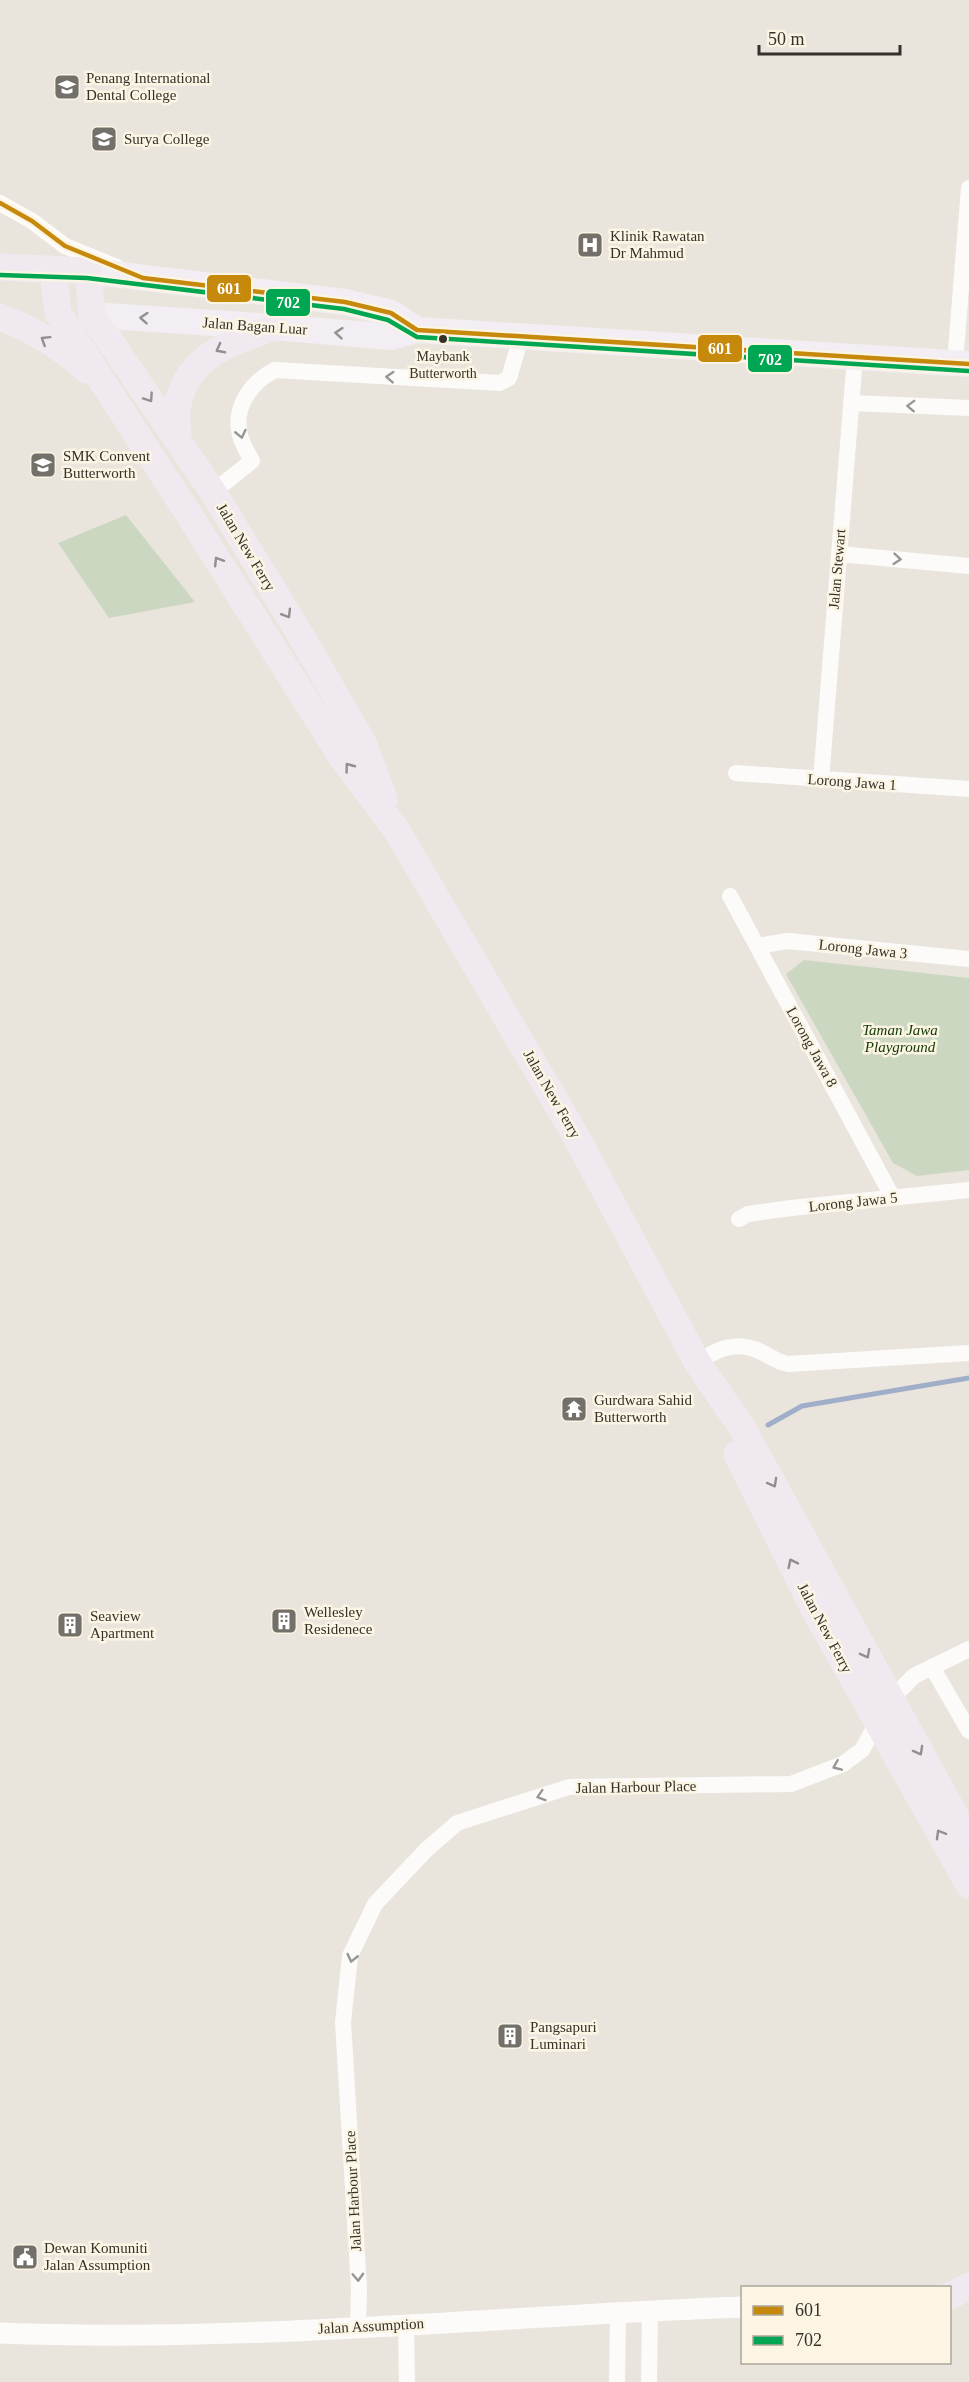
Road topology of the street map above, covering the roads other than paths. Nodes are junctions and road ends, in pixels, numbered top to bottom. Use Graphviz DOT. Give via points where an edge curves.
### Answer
graph roads {
  1 [pos="969,188"];
  2 [pos="0,203"];
  3 [pos="0,267"];
  4 [pos="53,270"];
  5 [pos="88,271"];
  6 [pos="143,278"];
  7 [pos="964,305"];
  8 [pos="0,308"];
  9 [pos="58,313"];
  10 [pos="92,315"];
  11 [pos="0,317"];
  12 [pos="274,327"];
  13 [pos="417,330"];
  14 [pos="521,336"];
  15 [pos="855,357"];
  16 [pos="962,364"];
  17 [pos="107,389"];
  18 [pos="851,403"];
  19 [pos="969,408"];
  20 [pos="178,441"];
  21 [pos="213,492"];
  22 [pos="839,554"];
  23 [pos="969,566"];
  24 [pos="736,773"];
  25 [pos="821,780"];
  26 [pos="969,789"];
  27 [pos="397,831"];
  28 [pos="730,896"];
  29 [pos="757,946"];
  30 [pos="969,959"];
  31 [pos="969,1190"];
  32 [pos="893,1198"];
  33 [pos="739,1219"];
  34 [pos="969,1353"];
  35 [pos="697,1362"];
  36 [pos="969,1649"];
  37 [pos="932,1667"];
  38 [pos="891,1700"];
  39 [pos="878,1726"];
  40 [pos="969,1731"];
  41 [pos="969,1841"];
  42 [pos="969,1885"];
  43 [pos="969,2286"];
  44 [pos="951,2297"];
  45 [pos="951,2298"];
  46 [pos="969,2299"];
  47 [pos="741,2307"];
  48 [pos="650,2311"];
  49 [pos="618,2312"];
  50 [pos="406,2324"];
  51 [pos="358,2327"];
  52 [pos="0,2333"];
  53 [pos="407,2382"];
  54 [pos="617,2382"];
  55 [pos="649,2382"];
  1 -- 7 [label="street"];
  2 -- 6 [label="street" via="65,246"];
  3 -- 4 [label="highway"];
  4 -- 5 [label="highway"];
  4 -- 9 [label="highway, Jalan New Ferry"];
  5 -- 6 [label="main road, Jalan Bagan Luar"];
  5 -- 10 [label="highway, Jalan New Ferry"];
  6 -- 13 [label="main road, Jalan Bagan Luar" via="345,302 391,313"];
  7 -- 16 [label="street"];
  8 -- 9 [label="highway"];
  9 -- 10 [label="highway"];
  9 -- 17 [label="highway, Jalan New Ferry"];
  12 -- 10 [label="main road, Jalan Bagan Luar, one-way"];
  10 -- 20 [label="highway, Jalan New Ferry, one-way"];
  17 -- 11 [label="highway, one-way" via="72,357"];
  13 -- 12 [label="main road, Jalan Bagan Luar, one-way" via="391,338"];
  12 -- 20 [label="highway, one-way" via="216,349 199,364 185,385 177,409"];
  13 -- 14 [label="main road, Jalan Bagan Luar"];
  14 -- 15 [label="main road, Jalan Bagan Luar"];
  14 -- 21 [label="street, one-way" via="508,378 500,383 275,370 259,378 238,410 240,435 252,461"];
  15 -- 16 [label="main road, Jalan Bagan Luar"];
  15 -- 18 [label="street, Jalan Stewart"];
  27 -- 17 [label="highway, Jalan New Ferry, one-way" via="341,756"];
  19 -- 18 [label="street, one-way"];
  18 -- 22 [label="street, Jalan Stewart"];
  20 -- 21 [label="highway, Jalan New Ferry"];
  21 -- 27 [label="highway, Jalan New Ferry, one-way" via="363,742"];
  22 -- 23 [label="street, one-way"];
  22 -- 25 [label="street, Jalan Stewart"];
  24 -- 25 [label="street, Lorong Jawa 1"];
  25 -- 26 [label="street, Lorong Jawa 1"];
  27 -- 35 [label="highway, Jalan New Ferry" via="573,1131"];
  28 -- 29 [label="street, Lorong Jawa 8"];
  29 -- 30 [label="street, Lorong Jawa 3" via="788,941"];
  29 -- 32 [label="street, Lorong Jawa 8"];
  31 -- 32 [label="street, Lorong Jawa 5"];
  32 -- 33 [label="street, Lorong Jawa 5" via="748,1214"];
  34 -- 35 [label="street" via="788,1365 773,1361 756,1349 738,1346 717,1349"];
  35 -- 38 [label="highway, Jalan New Ferry, one-way" via="743,1429"];
  39 -- 35 [label="highway, Jalan New Ferry, one-way" via="729,1439"];
  36 -- 37 [label="street, Jalan Harbour Place"];
  37 -- 38 [label="street, Jalan Harbour Place" via="914,1676"];
  37 -- 40 [label="street"];
  38 -- 39 [label="street, Jalan Harbour Place"];
  38 -- 41 [label="highway, Jalan New Ferry, one-way"];
  42 -- 39 [label="highway, Jalan New Ferry, one-way"];
  39 -- 51 [label="street, Jalan Harbour Place, one-way" via="862,1750 843,1764 791,1784 569,1787 457,1822 375,1904 351,1956 343,2022"];
  43 -- 44 [label="highway"];
  45 -- 46 [label="street"];
  47 -- 48 [label="street, Jalan Assumption"];
  48 -- 49 [label="street, Jalan Assumption"];
  48 -- 55 [label="street"];
  49 -- 50 [label="street, Jalan Assumption"];
  49 -- 54 [label="street"];
  50 -- 51 [label="street, Jalan Assumption"];
  50 -- 53 [label="street"];
  51 -- 52 [label="street, Jalan Assumption" via="67,2336"];
}
